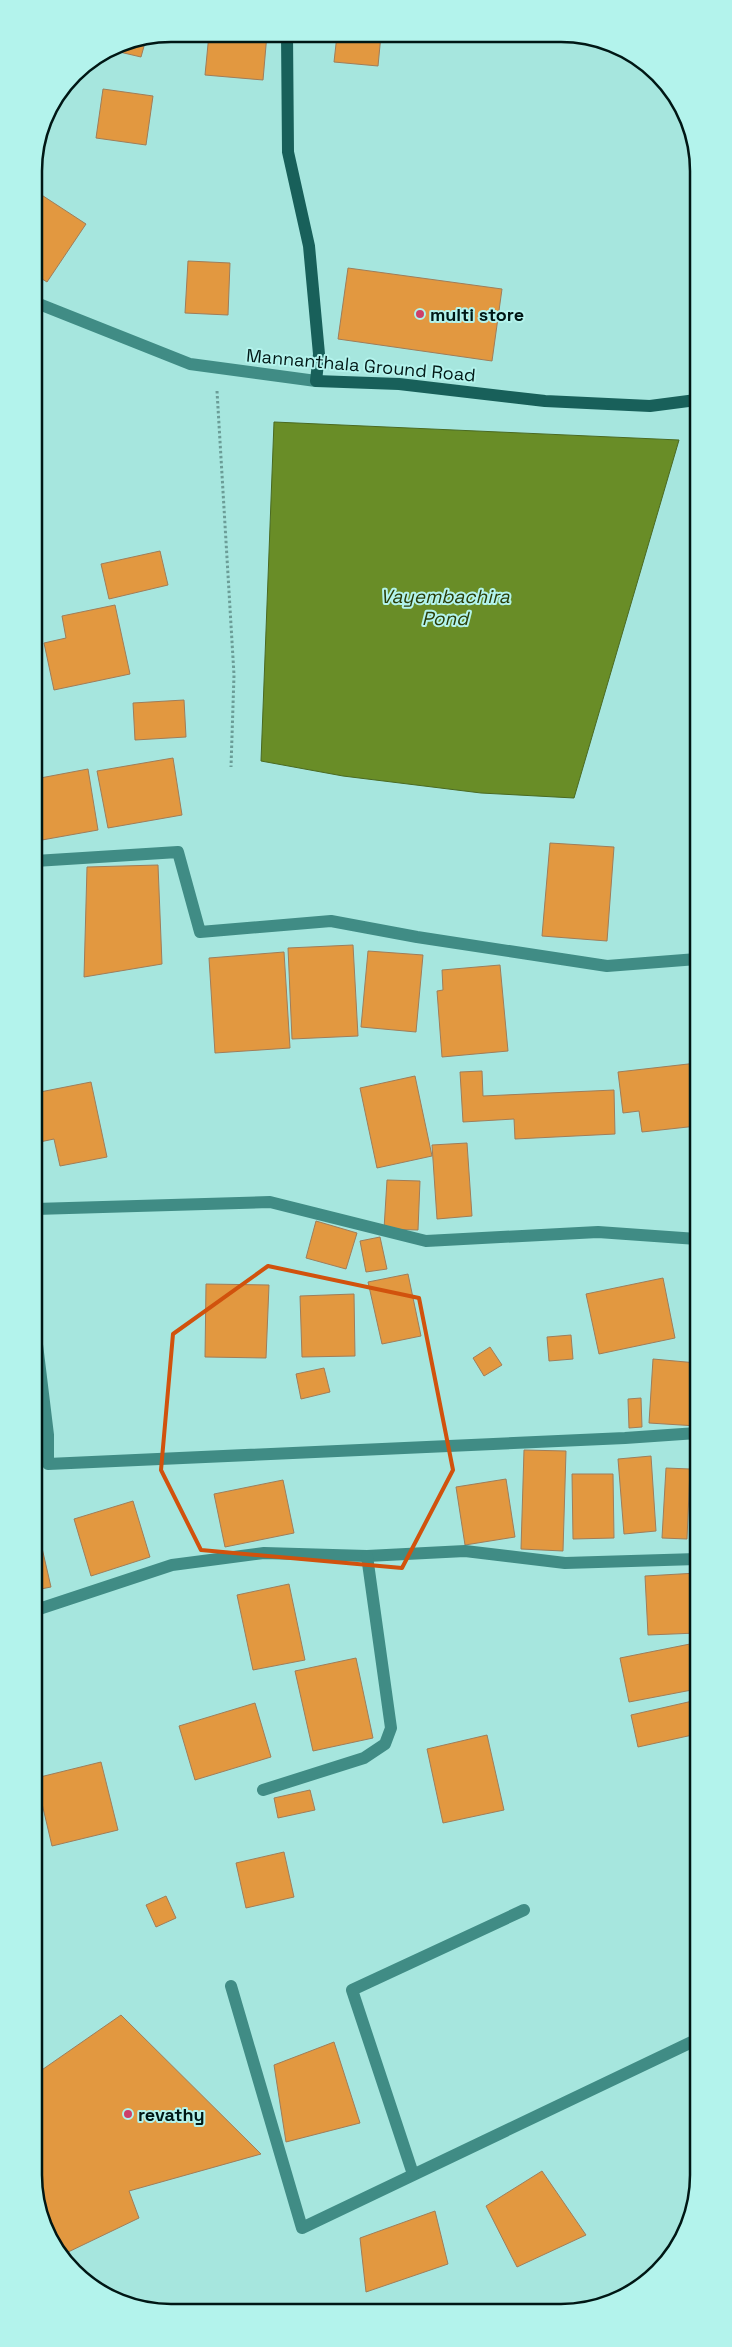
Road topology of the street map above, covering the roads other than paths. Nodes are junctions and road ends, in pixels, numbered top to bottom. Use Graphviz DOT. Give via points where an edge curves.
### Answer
graph roads {
  1 [pos="286,42"];
  2 [pos="43,306"];
  3 [pos="316,381"];
  4 [pos="690,401"];
  5 [pos="43,861"];
  6 [pos="690,960"];
  7 [pos="42,1209"];
  8 [pos="689,1238"];
  9 [pos="42,1389"];
  10 [pos="689,1434"];
  11 [pos="42,1463"];
  12 [pos="42,1465"];
  13 [pos="366,1556"];
  14 [pos="689,1558"];
  15 [pos="42,1608"];
  16 [pos="262,1790"];
  17 [pos="524,1910"];
  18 [pos="231,1986"];
  19 [pos="689,2043"];
  20 [pos="414,2174"];
  1 -- 3 [label="street" via="288,152 309,246 320,354"];
  2 -- 3 [label="street, Mannanthala Ground Road" via="190,364"];
  3 -- 4 [label="street, Mannanthala Ground Road" via="399,384 545,401 650,406"];
  5 -- 6 [label="street" via="178,852 200,932 331,921 606,966"];
  7 -- 8 [label="street" via="270,1202 426,1241 598,1232"];
  9 -- 11 [label="street" via="48,1435"];
  10 -- 12 [label="street"];
  13 -- 14 [label="street" via="465,1550 565,1563"];
  13 -- 15 [label="street" via="264,1553 172,1565"];
  13 -- 16 [label="street" via="391,1728 385,1744 364,1758"];
  17 -- 20 [label="street" via="352,1990"];
  18 -- 20 [label="street" via="302,2228"];
  19 -- 20 [label="street"];
}
